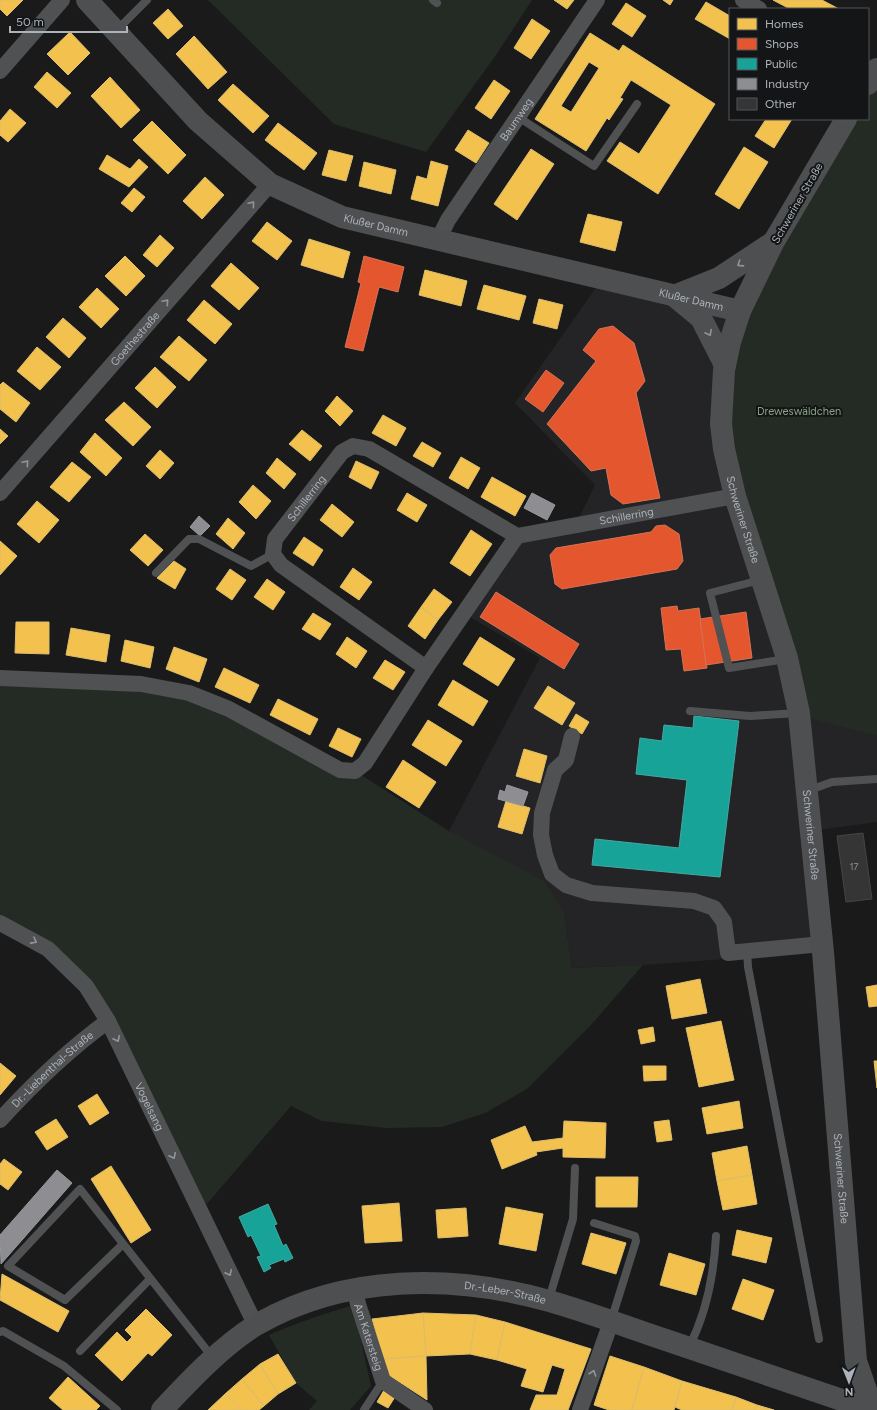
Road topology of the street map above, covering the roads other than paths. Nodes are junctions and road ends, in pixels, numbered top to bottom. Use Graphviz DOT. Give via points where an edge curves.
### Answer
graph roads {
  1 [pos="62,0"];
  2 [pos="87,0"];
  3 [pos="147,0"];
  4 [pos="598,0"];
  5 [pos="743,0"];
  6 [pos="757,8"];
  7 [pos="116,31"];
  8 [pos="877,69"];
  9 [pos="0,71"];
  10 [pos="869,82"];
  11 [pos="637,104"];
  12 [pos="518,117"];
  13 [pos="845,120"];
  14 [pos="270,184"];
  15 [pos="438,240"];
  16 [pos="773,243"];
  17 [pos="674,296"];
  18 [pos="740,311"];
  19 [pos="725,365"];
  20 [pos="0,493"];
  21 [pos="735,496"];
  22 [pos="517,536"];
  23 [pos="272,554"];
  24 [pos="156,572"];
  25 [pos="761,580"];
  26 [pos="787,658"];
  27 [pos="426,668"];
  28 [pos="0,678"];
  29 [pos="690,711"];
  30 [pos="799,713"];
  31 [pos="572,736"];
  32 [pos="877,779"];
  33 [pos="807,791"];
  34 [pos="0,923"];
  35 [pos="822,944"];
  36 [pos="747,951"];
  37 [pos="108,1021"];
  38 [pos="0,1120"];
  39 [pos="575,1168"];
  40 [pos="594,1223"];
  41 [pos="716,1236"];
  42 [pos="123,1244"];
  43 [pos="150,1279"];
  44 [pos="355,1290"];
  45 [pos="549,1301"];
  46 [pos="611,1322"];
  47 [pos="256,1326"];
  48 [pos="0,1332"];
  49 [pos="819,1340"];
  50 [pos="688,1348"];
  51 [pos="80,1351"];
  52 [pos="214,1358"];
  53 [pos="383,1381"];
  54 [pos="117,1410"];
  55 [pos="162,1410"];
  56 [pos="364,1410"];
  57 [pos="425,1410"];
  58 [pos="580,1410"];
  59 [pos="872,1410"];
  1 -- 9 [label="street"];
  2 -- 7 [label="main road, Klußer Damm"];
  3 -- 7 [label="lane"];
  4 -- 12 [label="street, Baumweg"];
  5 -- 6 [label="street"];
  7 -- 14 [label="main road, Klußer Damm" via="198,121"];
  8 -- 10 [label="main road"];
  11 -- 12 [label="lane" via="594,166"];
  12 -- 15 [label="street, Baumweg" via="448,220"];
  13 -- 16 [label="main road, Schweriner Straße"];
  14 -- 15 [label="main road, Klußer Damm" via="342,217"];
  20 -- 14 [label="street, Goethestraße, one-way"];
  15 -- 17 [label="main road, Klußer Damm"];
  16 -- 17 [label="main road, one-way" via="719,278"];
  16 -- 18 [label="main road, Schweriner Straße"];
  17 -- 18 [label="main road, Klußer Damm"];
  17 -- 19 [label="main road, one-way" via="701,318"];
  18 -- 19 [label="main road, Schweriner Straße"];
  19 -- 21 [label="main road, Schweriner Straße" via="721,424"];
  21 -- 22 [label="street, Schillerring"];
  21 -- 25 [label="main road, Schweriner Straße"];
  22 -- 23 [label="street, Schillerring" via="369,449 353,446 342,452 275,539"];
  22 -- 27 [label="street"];
  23 -- 24 [label="lane" via="251,566 199,539 189,539"];
  23 -- 27 [label="street" via="281,565"];
  25 -- 26 [label="main road, Schweriner Straße"];
  25 -- 26 [label="lane" via="710,593 729,668"];
  26 -- 30 [label="main road, Schweriner Straße"];
  27 -- 28 [label="street" via="365,763 355,771 340,770 229,709 189,693 141,684"];
  29 -- 30 [label="lane" via="750,716"];
  30 -- 33 [label="main road, Schweriner Straße"];
  31 -- 36 [label="street" via="566,760 555,770 542,813 541,835 552,874 566,885 592,893 694,901 714,908 724,922 728,953"];
  32 -- 33 [label="lane" via="832,782"];
  33 -- 35 [label="main road, Schweriner Straße"];
  34 -- 37 [label="street, Vogelsang, one-way" via="48,948 86,986"];
  35 -- 36 [label="street"];
  35 -- 59 [label="main road, Schweriner Straße" via="846,1213 856,1361"];
  36 -- 49 [label="lane"];
  37 -- 38 [label="street, Dr.-Liebenthal-Straße" via="87,1036 36,1082"];
  37 -- 47 [label="street, Vogelsang, one-way"];
  39 -- 45 [label="lane" via="573,1219"];
  40 -- 46 [label="lane" via="634,1236 636,1241"];
  41 -- 50 [label="lane" via="715,1258 699,1327"];
  42 -- 42 [label="lane" via="80,1190 8,1266 65,1300"];
  42 -- 43 [label="lane"];
  43 -- 51 [label="lane"];
  43 -- 52 [label="lane"];
  44 -- 45 [label="main road, Dr.-Leber-Straße" via="388,1284 463,1284"];
  44 -- 47 [label="main road, Dr.-Leber-Straße" via="309,1302"];
  44 -- 53 [label="street, Am Katersteig"];
  45 -- 46 [label="main road, Dr.-Leber-Straße"];
  46 -- 50 [label="main road, Dr.-Leber-Straße"];
  58 -- 46 [label="street, one-way"];
  47 -- 52 [label="main road, Dr.-Leber-Straße"];
  48 -- 54 [label="lane" via="3,1331 64,1366"];
  50 -- 59 [label="main road, Dr.-Leber-Straße"];
  52 -- 55 [label="main road, Dr.-Leber-Straße"];
  53 -- 56 [label="lane"];
  53 -- 57 [label="street, Am Katersteig"];
}
